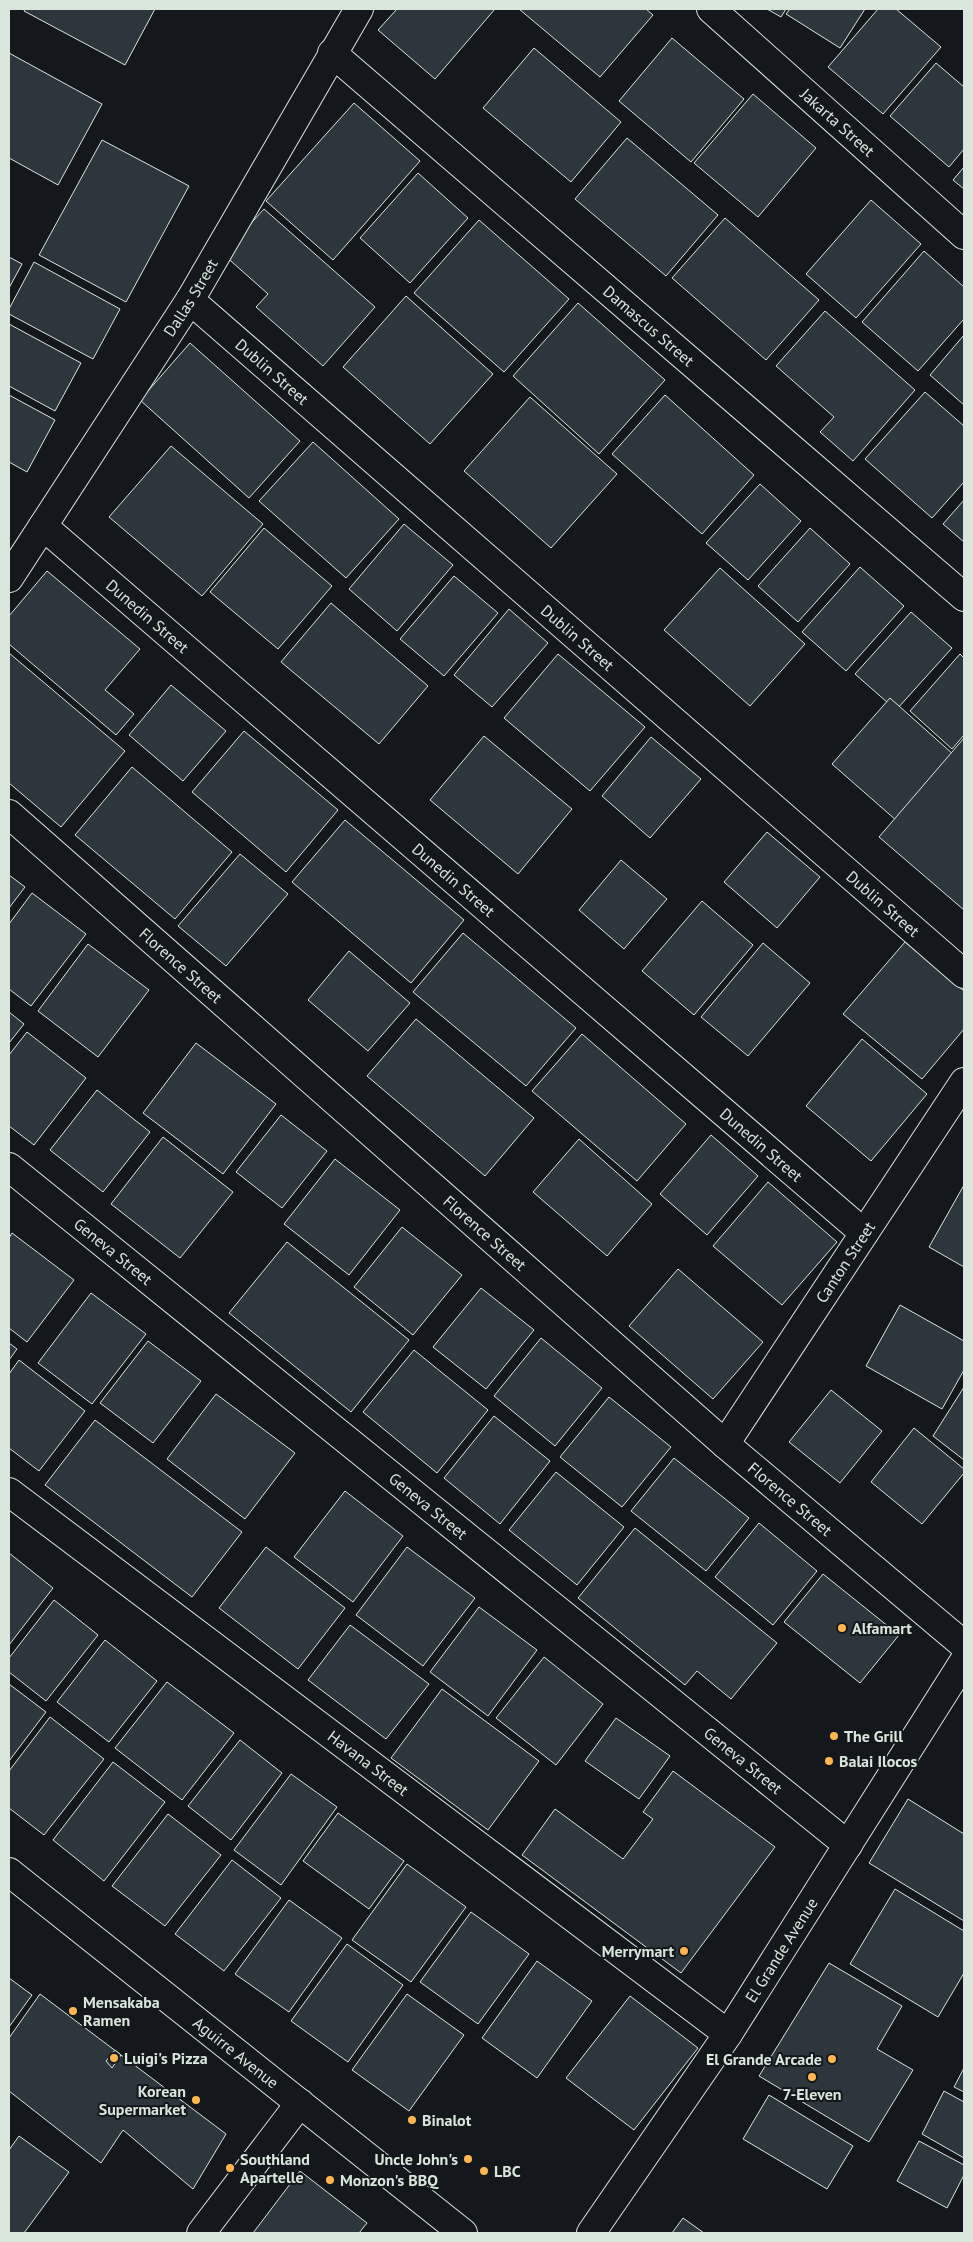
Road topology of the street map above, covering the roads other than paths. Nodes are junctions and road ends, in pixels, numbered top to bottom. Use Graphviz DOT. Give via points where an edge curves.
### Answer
graph roads {
  1 [pos="359,9"];
  2 [pos="711,9"];
  3 [pos="332,53"];
  4 [pos="964,235"];
  5 [pos="190,300"];
  6 [pos="43,526"];
  7 [pos="9,578"];
  8 [pos="964,597"];
  9 [pos="9,814"];
  10 [pos="964,974"];
  11 [pos="964,1082"];
  12 [pos="9,1167"];
  13 [pos="864,1233"];
  14 [pos="725,1444"];
  15 [pos="9,1492"];
  16 [pos="964,1645"];
  17 [pos="964,1661"];
  18 [pos="848,1845"];
  19 [pos="9,1872"];
  20 [pos="728,2034"];
  21 [pos="300,2103"];
  22 [pos="202,2233"];
  23 [pos="463,2233"];
  24 [pos="591,2233"];
  1 -- 3 [label="street, Dallas Street"];
  2 -- 4 [label="street, Jakarta Street"];
  3 -- 5 [label="street, Dallas Street"];
  3 -- 8 [label="street, Damascus Street"];
  5 -- 6 [label="street, Dallas Street"];
  5 -- 10 [label="street, Dublin Street"];
  6 -- 7 [label="street, Dallas Street"];
  6 -- 13 [label="street, Dunedin Street"];
  9 -- 14 [label="street, Florence Street"];
  11 -- 13 [label="street, Canton Street"];
  12 -- 18 [label="street, Geneva Street"];
  13 -- 14 [label="street, Canton Street"];
  14 -- 16 [label="street, Florence Street"];
  15 -- 20 [label="street, Havana Street"];
  17 -- 18 [label="street, El Grande Avenue"];
  18 -- 20 [label="street, El Grande Avenue"];
  19 -- 21 [label="street, Aguirre Avenue"];
  20 -- 24 [label="street, El Grande Avenue"];
  21 -- 22 [label="street"];
  21 -- 23 [label="street, Aguirre Avenue"];
}
